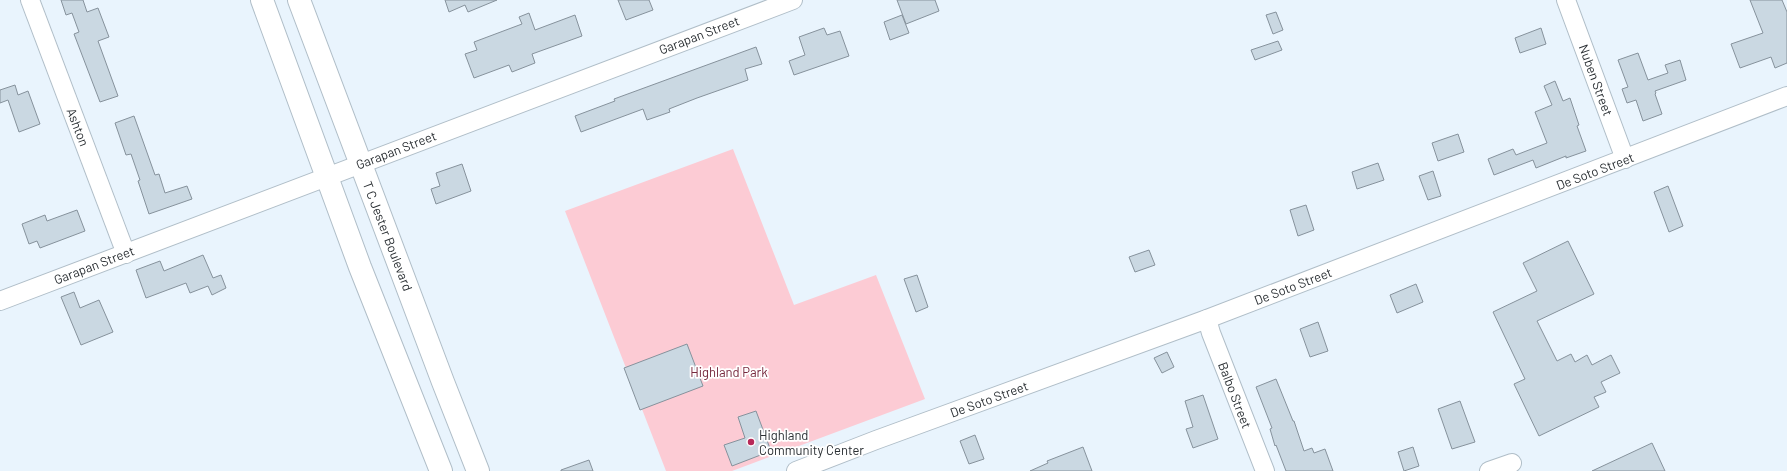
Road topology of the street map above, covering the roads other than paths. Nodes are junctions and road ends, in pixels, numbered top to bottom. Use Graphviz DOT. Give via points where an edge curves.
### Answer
graph roads {
  1 [pos="30,0"];
  2 [pos="262,0"];
  3 [pos="299,0"];
  4 [pos="793,0"];
  5 [pos="1566,0"];
  6 [pos="771,4"];
  7 [pos="1787,96"];
  8 [pos="1625,159"];
  9 [pos="361,163"];
  10 [pos="326,177"];
  11 [pos="126,254"];
  12 [pos="0,301"];
  13 [pos="1207,319"];
  14 [pos="443,382"];
  15 [pos="410,393"];
  16 [pos="1512,463"];
  17 [pos="441,471"];
  18 [pos="478,471"];
  19 [pos="796,471"];
  20 [pos="1265,471"];
  21 [pos="1489,471"];
  1 -- 11 [label="street, Ashton"];
  2 -- 10 [label="main road"];
  3 -- 9 [label="main road, T C Jester Boulevard"];
  4 -- 6 [label="street, Garapan Street"];
  5 -- 8 [label="street, Nuben Street"];
  6 -- 9 [label="street, Garapan Street"];
  7 -- 8 [label="street, De Soto Street"];
  8 -- 13 [label="street, De Soto Street"];
  9 -- 10 [label="street, Garapan Street"];
  9 -- 14 [label="main road, T C Jester Boulevard"];
  10 -- 11 [label="street, Garapan Street"];
  10 -- 15 [label="main road"];
  11 -- 12 [label="street, Garapan Street"];
  13 -- 19 [label="street, De Soto Street"];
  13 -- 20 [label="street, Balbo Street"];
  14 -- 15 [label="main road"];
  14 -- 18 [label="main road, T C Jester Boulevard"];
  15 -- 17 [label="main road"];
  16 -- 21 [label="street"];
}
